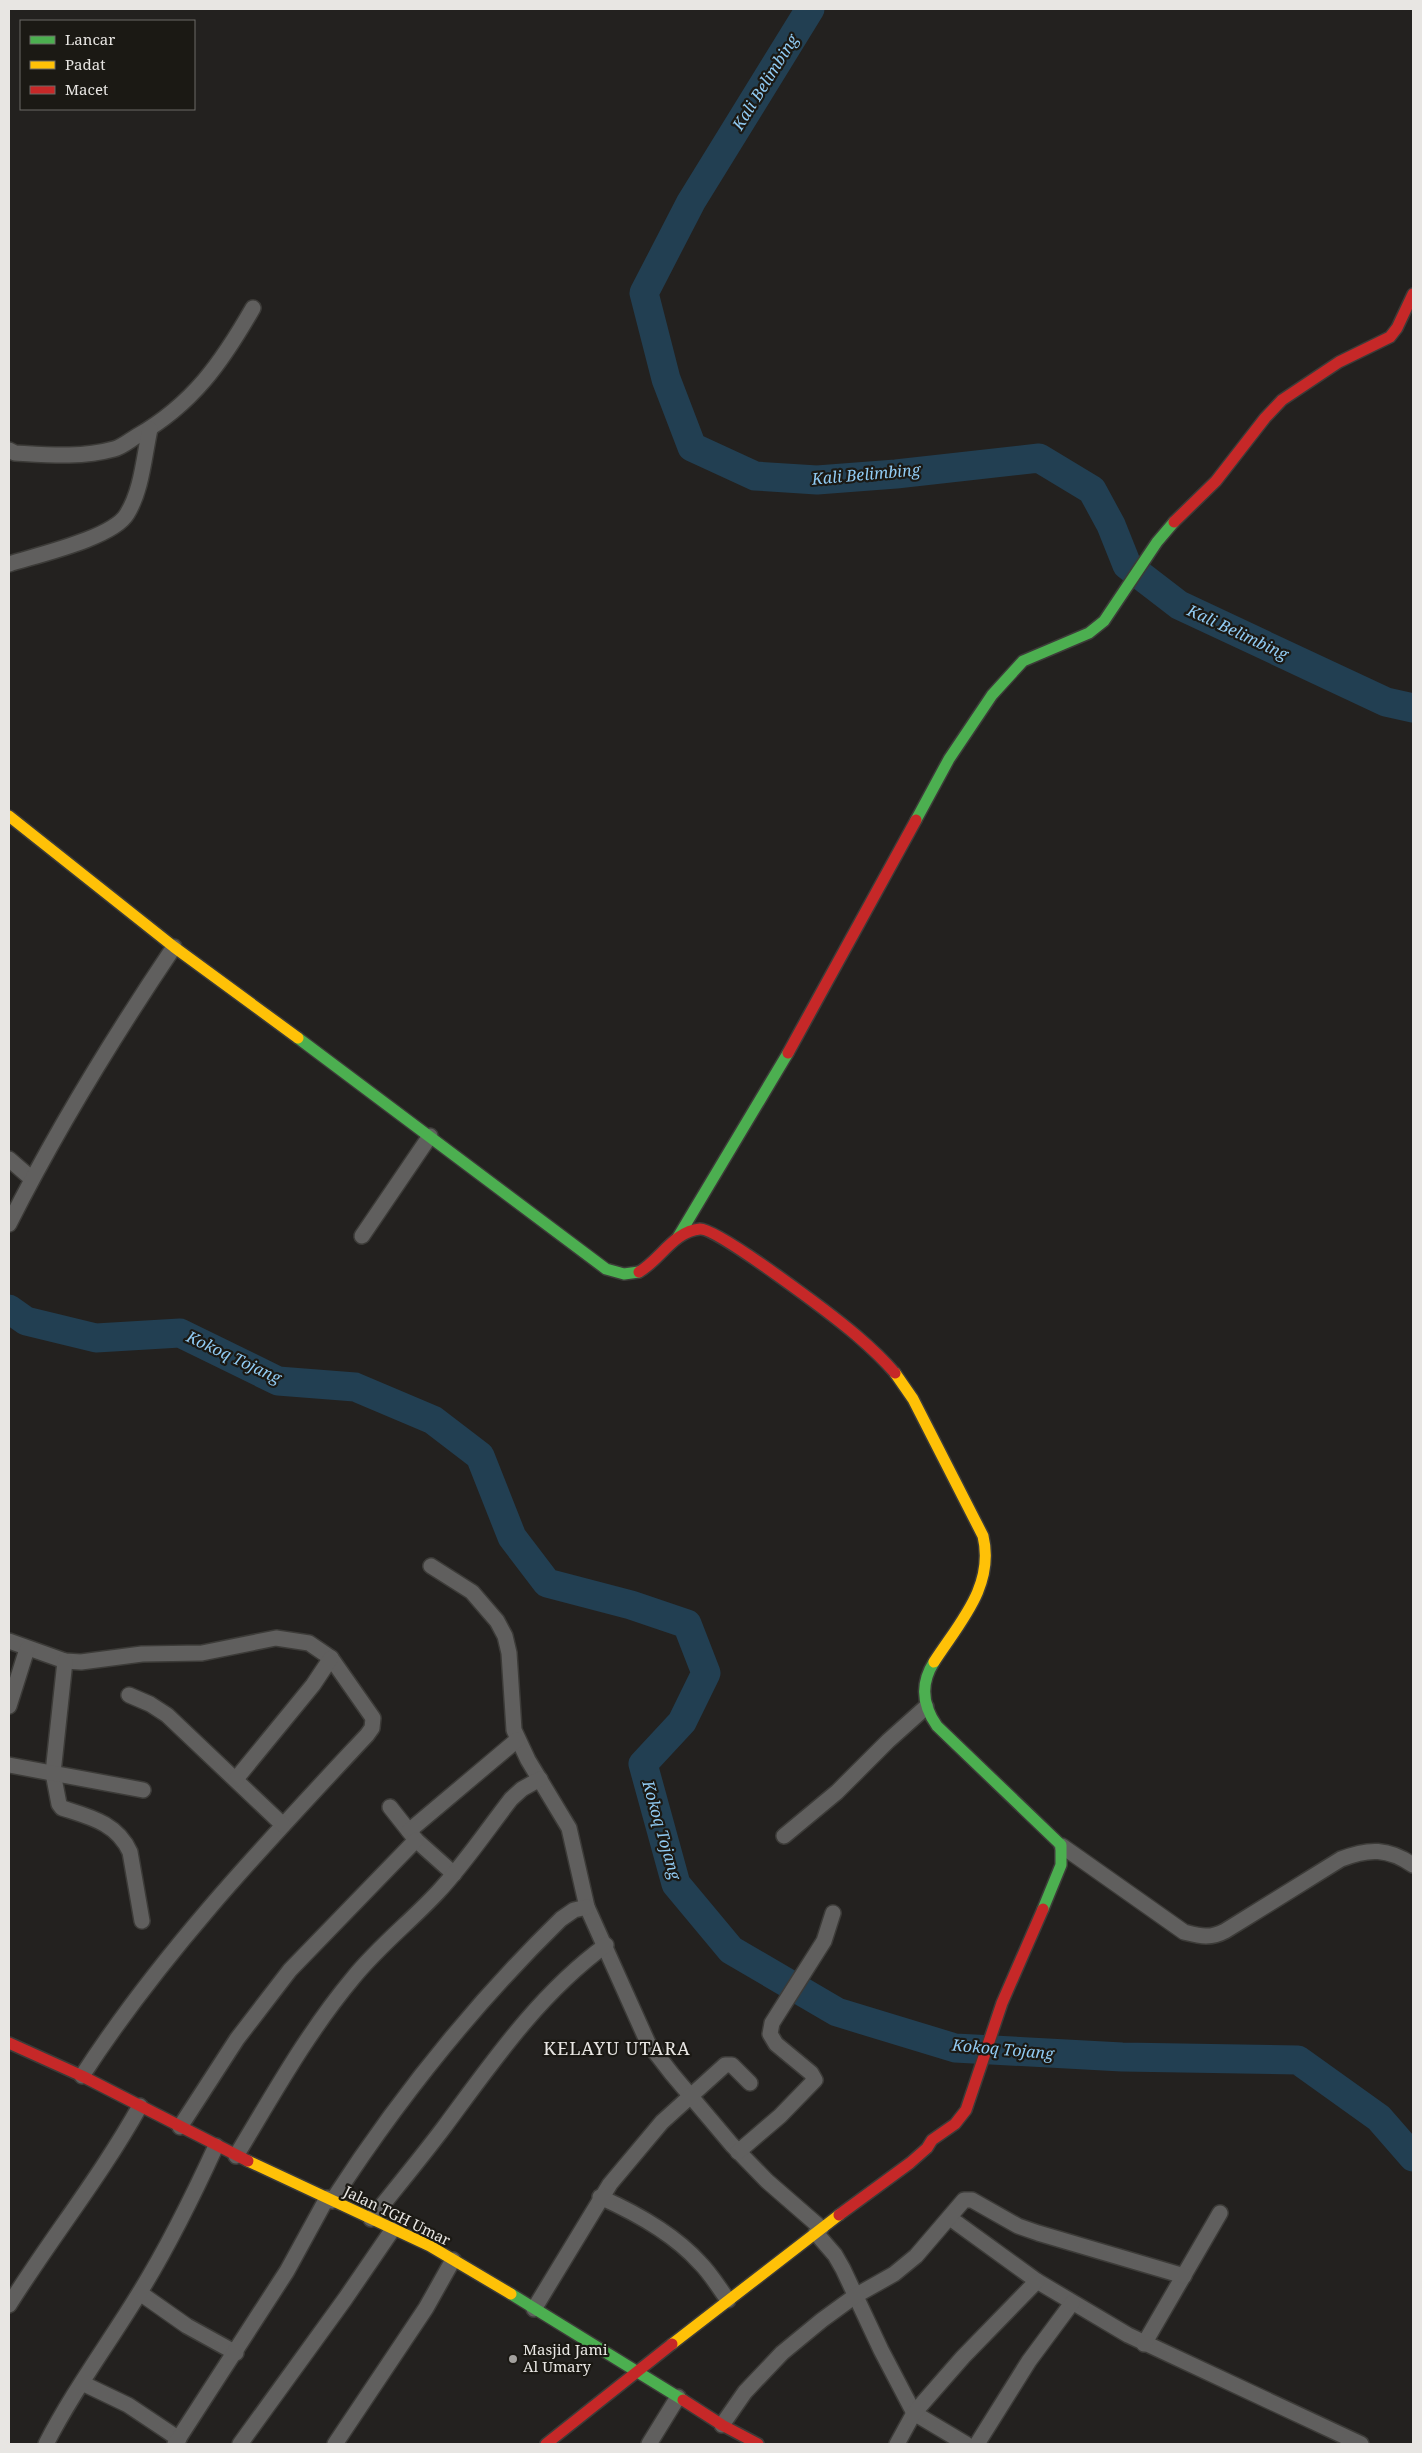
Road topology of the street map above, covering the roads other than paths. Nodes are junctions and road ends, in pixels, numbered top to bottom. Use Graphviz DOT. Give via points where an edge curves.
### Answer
graph roads {
  1 [pos="1413,294"];
  2 [pos="253,308"];
  3 [pos="150,429"];
  4 [pos="9,450"];
  5 [pos="9,564"];
  6 [pos="9,816"];
  7 [pos="174,947"];
  8 [pos="430,1136"];
  9 [pos="9,1159"];
  10 [pos="32,1179"];
  11 [pos="9,1224"];
  12 [pos="362,1236"];
  13 [pos="678,1237"];
  14 [pos="431,1566"];
  15 [pos="9,1641"];
  16 [pos="27,1649"];
  17 [pos="331,1658"];
  18 [pos="65,1661"];
  19 [pos="129,1695"];
  20 [pos="9,1706"];
  21 [pos="926,1707"];
  22 [pos="517,1740"];
  23 [pos="9,1765"];
  24 [pos="54,1773"];
  25 [pos="236,1779"];
  26 [pos="540,1779"];
  27 [pos="144,1790"];
  28 [pos="390,1807"];
  29 [pos="283,1825"];
  30 [pos="412,1835"];
  31 [pos="784,1836"];
  32 [pos="1062,1846"];
  33 [pos="1413,1865"];
  34 [pos="454,1874"];
  35 [pos="587,1907"];
  36 [pos="833,1913"];
  37 [pos="142,1921"];
  38 [pos="606,1945"];
  39 [pos="9,2043"];
  40 [pos="82,2076"];
  41 [pos="750,2083"];
  42 [pos="689,2096"];
  43 [pos="140,2106"];
  44 [pos="180,2127"];
  45 [pos="216,2146"];
  46 [pos="738,2152"];
  47 [pos="236,2156"];
  48 [pos="600,2197"];
  49 [pos="329,2199"];
  50 [pos="1220,2213"];
  51 [pos="950,2218"];
  52 [pos="371,2219"];
  53 [pos="393,2229"];
  54 [pos="818,2230"];
  55 [pos="453,2260"];
  56 [pos="1184,2276"];
  57 [pos="1037,2281"];
  58 [pos="140,2293"];
  59 [pos="855,2296"];
  60 [pos="728,2300"];
  61 [pos="1072,2303"];
  62 [pos="9,2306"];
  63 [pos="534,2309"];
  64 [pos="1144,2344"];
  65 [pos="236,2353"];
  66 [pos="639,2371"];
  67 [pos="82,2383"];
  68 [pos="678,2397"];
  69 [pos="914,2413"];
  70 [pos="722,2425"];
  71 [pos="177,2442"];
  72 [pos="1358,2443"];
  73 [pos="46,2444"];
  74 [pos="240,2444"];
  75 [pos="335,2444"];
  76 [pos="546,2444"];
  77 [pos="648,2444"];
  78 [pos="758,2444"];
  79 [pos="897,2444"];
  80 [pos="966,2444"];
  81 [pos="977,2444"];
  1 -- 13 [label="street" via="1390,337 1339,362 1282,400 1216,481 1157,542 1104,621 1089,633 1033,655 1008,674 992,694 945,768 771,1086"];
  2 -- 3 [label="street" via="230,348 187,401"];
  3 -- 4 [label="street" via="115,449 68,457"];
  3 -- 5 [label="street" via="135,498 127,516 112,530"];
  6 -- 7 [label="street"];
  7 -- 8 [label="street"];
  7 -- 10 [label="street" via="70,1111"];
  8 -- 12 [label="street"];
  8 -- 13 [label="street" via="596,1262 617,1274 635,1274 649,1266 663,1256"];
  9 -- 10 [label="street"];
  10 -- 11 [label="street"];
  13 -- 21 [label="street" via="691,1230 702,1230 735,1247 854,1334 878,1355 915,1403 983,1536 988,1563 979,1593 926,1674 923,1693"];
  14 -- 22 [label="street" via="472,1592 497,1621 505,1636"];
  15 -- 16 [label="street"];
  16 -- 18 [label="street"];
  16 -- 20 [label="street"];
  17 -- 18 [label="street" via="309,1643 276,1638 202,1653"];
  17 -- 25 [label="street" via="313,1685"];
  17 -- 29 [label="street" via="373,1718 372,1728"];
  18 -- 24 [label="street"];
  19 -- 25 [label="street" via="167,1715"];
  21 -- 31 [label="street" via="837,1792"];
  21 -- 32 [label="street" via="937,1726"];
  22 -- 26 [label="street"];
  22 -- 30 [label="street"];
  23 -- 24 [label="street"];
  24 -- 27 [label="street"];
  24 -- 37 [label="street" via="62,1808 104,1822 126,1843"];
  25 -- 29 [label="street"];
  26 -- 34 [label="street" via="511,1799"];
  26 -- 35 [label="street" via="569,1828"];
  28 -- 30 [label="street"];
  29 -- 40 [label="street" via="166,1957"];
  30 -- 34 [label="street"];
  30 -- 44 [label="street" via="273,1990"];
  32 -- 33 [label="street" via="1184,1932 1203,1937 1216,1936 1341,1859 1359,1852 1397,1855"];
  32 -- 54 [label="street" via="1058,1873 1002,2003 966,2110 955,2124 932,2140 910,2163"];
  34 -- 47 [label="street" via="380,1946 322,2017"];
  35 -- 38 [label="street"];
  35 -- 49 [label="street" via="574,1910 561,1919 485,1998 388,2116"];
  36 -- 46 [label="street" via="824,1941 772,2023 770,2034 776,2044 811,2073 814,2080 780,2116"];
  38 -- 42 [label="street" via="643,2033"];
  38 -- 52 [label="street" via="580,1965 515,2032 429,2148"];
  39 -- 40 [label="street, Jalan TGH Umar"];
  40 -- 43 [label="street, Jalan TGH Umar"];
  41 -- 42 [label="street" via="738,2069 728,2065"];
  42 -- 46 [label="street"];
  42 -- 48 [label="street" via="662,2122"];
  43 -- 44 [label="street, Jalan TGH Umar"];
  43 -- 62 [label="street" via="102,2170 48,2244"];
  44 -- 45 [label="street, Jalan TGH Umar"];
  45 -- 47 [label="street, Jalan TGH Umar"];
  45 -- 58 [label="street" via="175,2233"];
  46 -- 54 [label="street"];
  47 -- 49 [label="street, Jalan TGH Umar"];
  48 -- 60 [label="street" via="636,2214 690,2252"];
  48 -- 63 [label="street"];
  49 -- 52 [label="street, Jalan TGH Umar"];
  49 -- 65 [label="street"];
  50 -- 56 [label="street"];
  51 -- 56 [label="street" via="962,2201 968,2199 1038,2233"];
  51 -- 57 [label="street"];
  51 -- 59 [label="street" via="916,2256 894,2274"];
  52 -- 53 [label="street, Jalan TGH Umar"];
  53 -- 55 [label="street, Jalan TGH Umar"];
  53 -- 74 [label="street"];
  54 -- 59 [label="street" via="835,2255"];
  54 -- 60 [label="street"];
  55 -- 63 [label="street, Jalan TGH Umar"];
  55 -- 75 [label="street" via="426,2308"];
  56 -- 64 [label="street"];
  57 -- 61 [label="street"];
  57 -- 69 [label="street"];
  58 -- 65 [label="street" via="187,2326"];
  58 -- 67 [label="street"];
  59 -- 69 [label="street"];
  59 -- 70 [label="street" via="782,2353 745,2392"];
  60 -- 66 [label="street"];
  61 -- 64 [label="street"];
  61 -- 81 [label="street" via="1029,2361"];
  63 -- 66 [label="street, Jalan TGH Umar"];
  64 -- 72 [label="street"];
  65 -- 71 [label="street"];
  66 -- 68 [label="street, Jalan TGH Umar"];
  66 -- 76 [label="street"];
  67 -- 71 [label="street" via="128,2405"];
  67 -- 73 [label="street"];
  68 -- 70 [label="street, Jalan TGH Umar"];
  68 -- 77 [label="street"];
  69 -- 79 [label="street"];
  69 -- 80 [label="street"];
  70 -- 78 [label="street, Jalan TGH Umar"];
}
